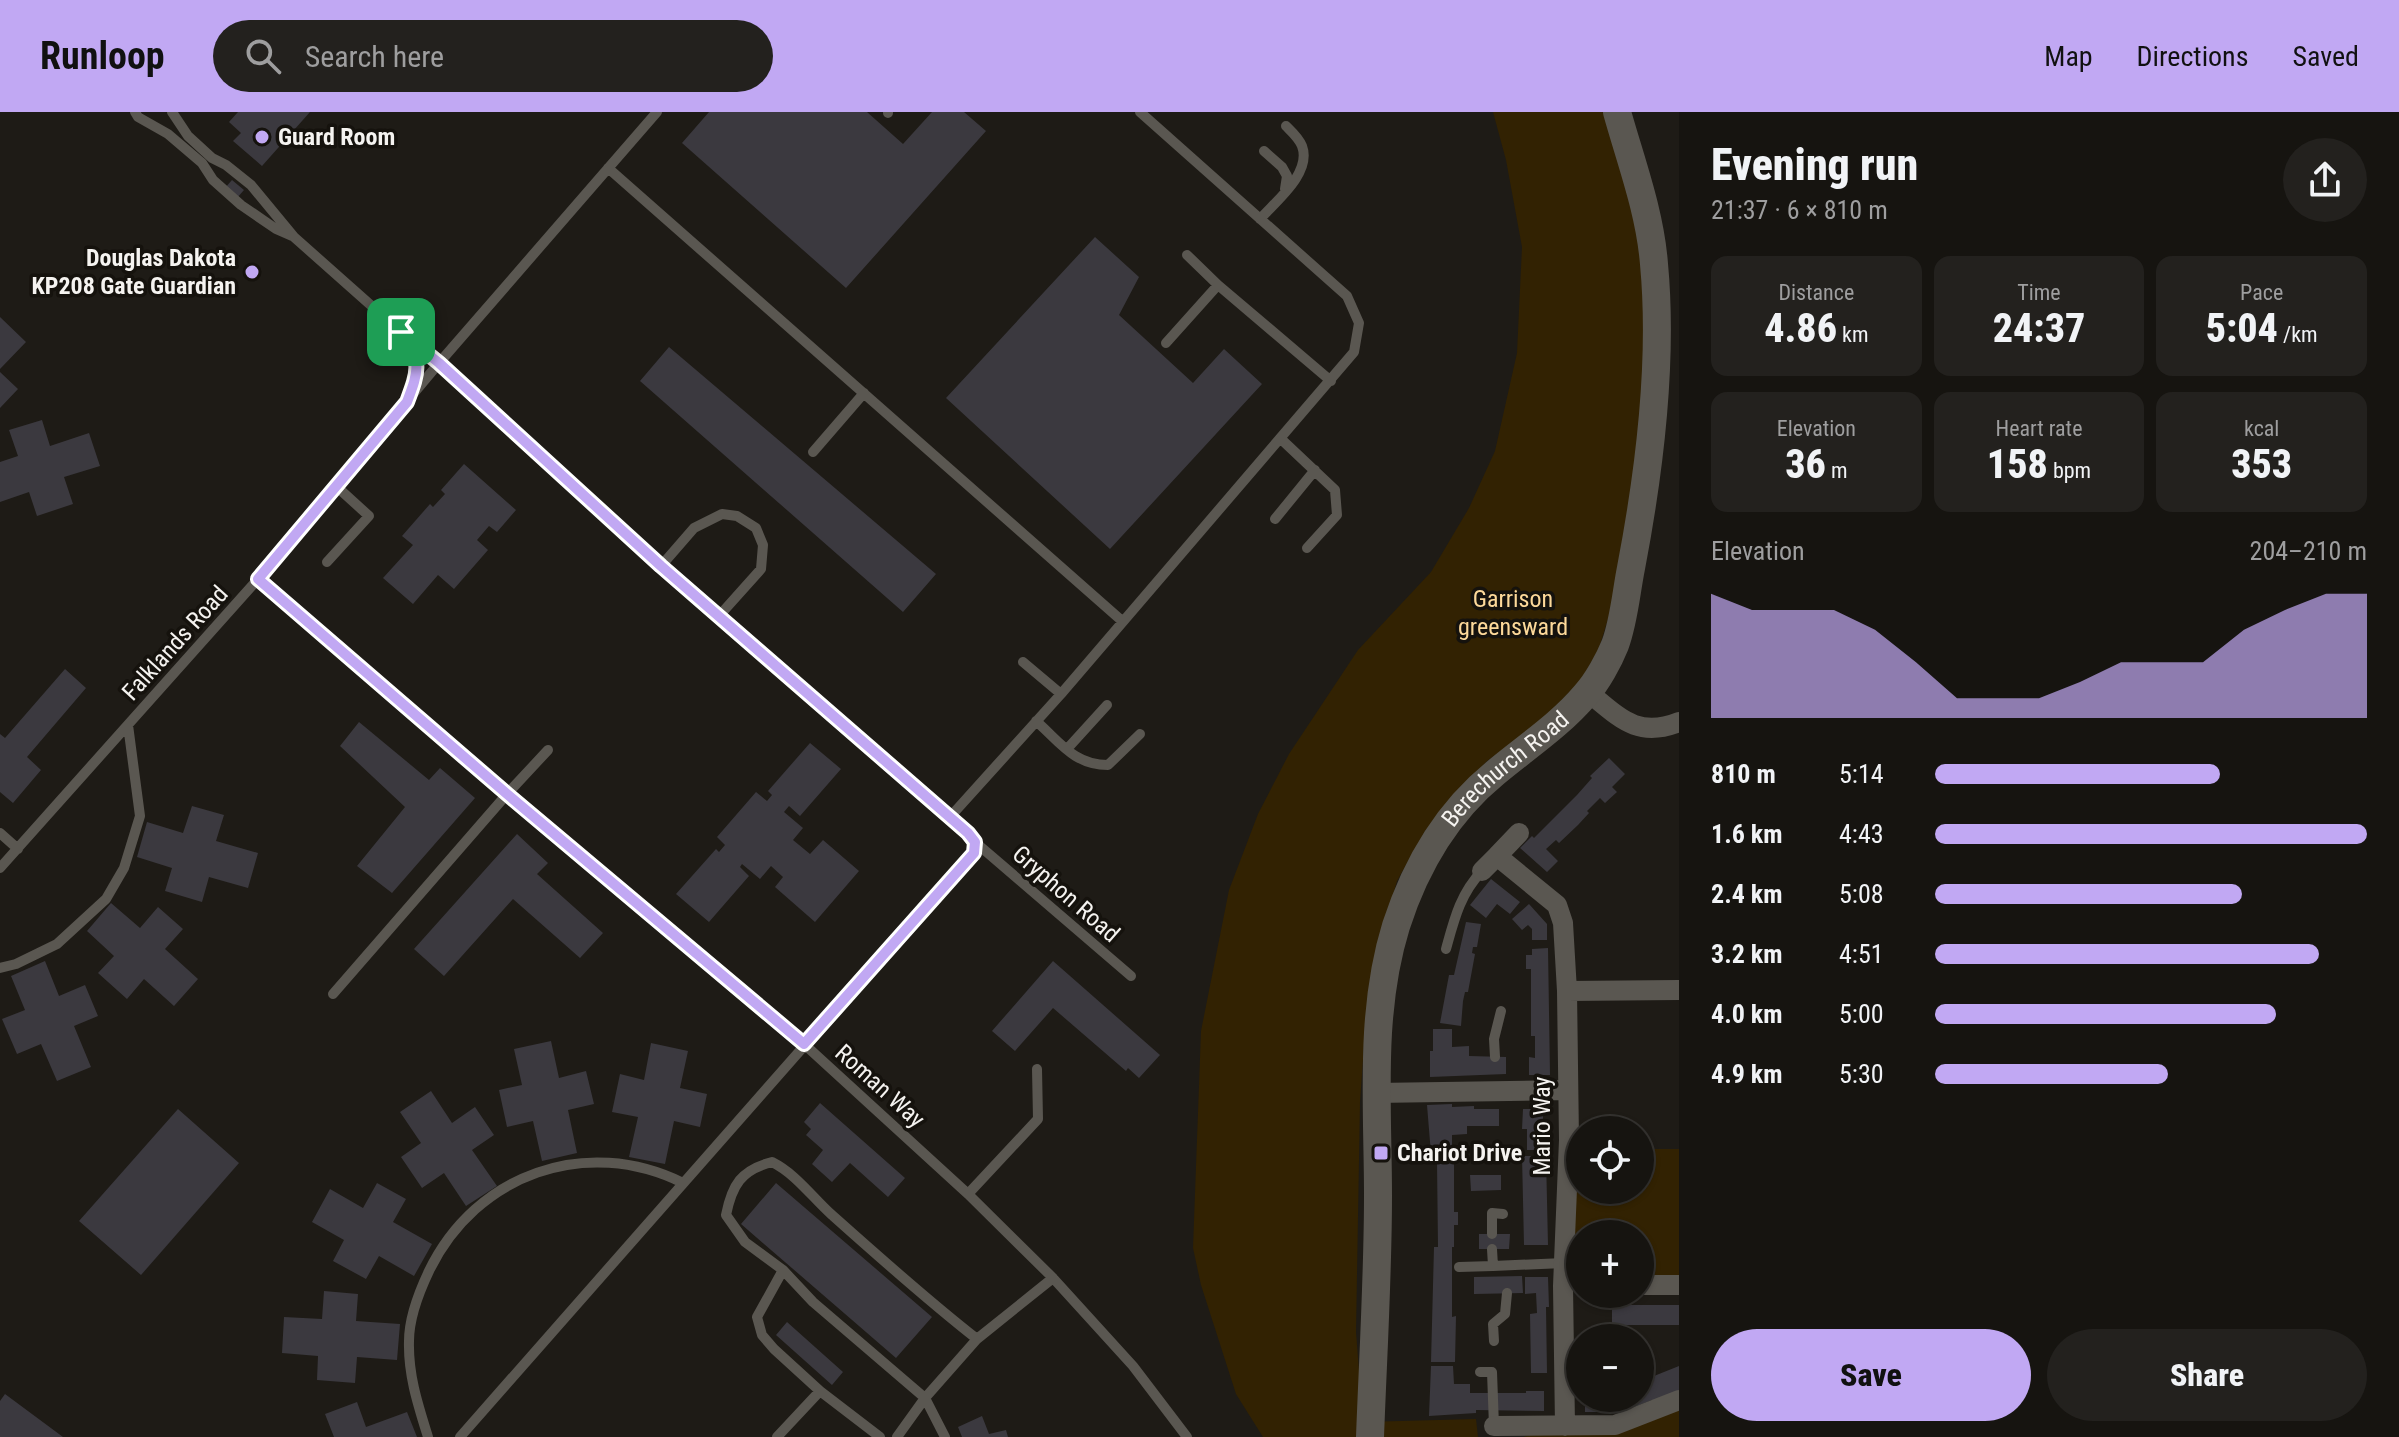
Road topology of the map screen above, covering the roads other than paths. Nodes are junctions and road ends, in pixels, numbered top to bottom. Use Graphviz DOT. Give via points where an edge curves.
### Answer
graph roads {
  1 [pos="135,112"];
  2 [pos="657,112"];
  3 [pos="1140,112"];
  4 [pos="1617,112"];
  5 [pos="174,113"];
  6 [pos="154,125"];
  7 [pos="1286,126"];
  8 [pos="1264,151"];
  9 [pos="608,168"];
  10 [pos="1284,191"];
  11 [pos="1260,219"];
  12 [pos="294,237"];
  13 [pos="1187,255"];
  14 [pos="1218,285"];
  15 [pos="401,332"];
  16 [pos="1166,343"];
  17 [pos="439,363"];
  18 [pos="1331,381"];
  19 [pos="864,393"];
  20 [pos="407,402"];
  21 [pos="1281,439"];
  22 [pos="813,452"];
  23 [pos="1315,470"];
  24 [pos="336,486"];
  25 [pos="1275,519"];
  26 [pos="1307,548"];
  27 [pos="327,562"];
  28 [pos="661,566"];
  29 [pos="258,579"];
  30 [pos="719,616"];
  31 [pos="1121,620"];
  32 [pos="1023,662"];
  33 [pos="1588,692"];
  34 [pos="1061,694"];
  35 [pos="1107,705"];
  36 [pos="1036,721"];
  37 [pos="1679,722"];
  38 [pos="128,725"];
  39 [pos="1140,734"];
  40 [pos="1067,749"];
  41 [pos="548,750"];
  42 [pos="507,794"];
  43 [pos="950,817"];
  44 [pos="0,833"];
  45 [pos="1519,833"];
  46 [pos="972,837"];
  47 [pos="18,849"];
  48 [pos="1497,856"];
  49 [pos="0,868"];
  50 [pos="1482,871"];
  51 [pos="1446,949"];
  52 [pos="0,968"];
  53 [pos="1131,976"];
  54 [pos="1679,990"];
  55 [pos="1567,991"];
  56 [pos="333,994"];
  57 [pos="1501,1011"];
  58 [pos="804,1044"];
  59 [pos="1495,1057"];
  60 [pos="1037,1069"];
  61 [pos="1568,1090"];
  62 [pos="1375,1093"];
  63 [pos="683,1183"];
  64 [pos="968,1194"];
  65 [pos="1503,1214"];
  66 [pos="1492,1234"];
  67 [pos="1492,1249"];
  68 [pos="1564,1263"];
  69 [pos="1493,1266"];
  70 [pos="1459,1267"];
  71 [pos="1566,1269"];
  72 [pos="783,1270"];
  73 [pos="1053,1278"];
  74 [pos="1654,1285"];
  75 [pos="1679,1285"];
  76 [pos="1507,1293"];
  77 [pos="1571,1308"];
  78 [pos="977,1339"];
  79 [pos="1494,1341"];
  80 [pos="1480,1372"];
  81 [pos="820,1391"];
  82 [pos="925,1398"];
  83 [pos="1679,1400"];
  84 [pos="1494,1426"];
  85 [pos="1565,1426"];
  86 [pos="428,1437"];
  87 [pos="460,1437"];
  88 [pos="777,1437"];
  89 [pos="880,1437"];
  90 [pos="897,1437"];
  91 [pos="945,1437"];
  92 [pos="1187,1437"];
  93 [pos="1370,1437"];
  1 -- 6 [label="lane"];
  2 -- 9 [label="lane, Falklands Road"];
  3 -- 11 [label="lane"];
  4 -- 33 [label="street, Berechurch Road" via="1654,264 1654,391 1624,605 1615,646"];
  5 -- 6 [label="lane"];
  5 -- 12 [label="lane" via="188,136 251,185"];
  6 -- 12 [label="lane" via="202,163 241,205"];
  7 -- 10 [label="lane" via="1304,155 1303,166"];
  8 -- 10 [label="lane" via="1287,176"];
  9 -- 17 [label="lane, Falklands Road"];
  9 -- 19 [label="lane"];
  10 -- 11 [label="lane"];
  11 -- 18 [label="lane" via="1347,296 1359,323 1354,352"];
  12 -- 15 [label="lane, Gryphon Road"];
  13 -- 14 [label="lane"];
  14 -- 16 [label="lane"];
  14 -- 18 [label="lane"];
  15 -- 17 [label="lane, Gryphon Road"];
  15 -- 20 [label="lane" via="418,372"];
  17 -- 20 [label="lane, Falklands Road"];
  17 -- 28 [label="lane, Gryphon Road"];
  18 -- 21 [label="lane"];
  19 -- 22 [label="lane"];
  19 -- 31 [label="lane"];
  20 -- 24 [label="lane, Falklands Road"];
  21 -- 23 [label="lane"];
  21 -- 31 [label="lane"];
  23 -- 25 [label="lane"];
  23 -- 26 [label="lane" via="1335,490 1337,515"];
  24 -- 27 [label="lane" via="369,516"];
  24 -- 29 [label="lane, Falklands Road"];
  28 -- 30 [label="lane, Gryphon Road"];
  28 -- 30 [label="lane" via="694,528 722,514 756,528 763,545 761,569"];
  29 -- 38 [label="lane, Falklands Road"];
  29 -- 42 [label="lane, Roman Way"];
  30 -- 43 [label="lane, Gryphon Road"];
  31 -- 34 [label="lane"];
  32 -- 34 [label="lane"];
  33 -- 37 [label="street" via="1642,728 1662,729"];
  33 -- 62 [label="street, Berechurch Road" via="1492,774 1434,840 1413,881 1385,974"];
  34 -- 36 [label="lane"];
  35 -- 40 [label="lane"];
  36 -- 40 [label="lane"];
  36 -- 43 [label="lane"];
  38 -- 47 [label="lane, Falklands Road"];
  38 -- 52 [label="lane" via="140,816 124,868 106,899 57,944"];
  39 -- 40 [label="lane" via="1108,765 1091,765"];
  41 -- 42 [label="lane"];
  42 -- 56 [label="lane"];
  42 -- 58 [label="lane, Roman Way"];
  43 -- 46 [label="lane, Gryphon Road"];
  44 -- 47 [label="lane"];
  45 -- 48 [label="street"];
  46 -- 53 [label="lane, Gryphon Road"];
  46 -- 58 [label="lane" via="974,853"];
  47 -- 49 [label="lane, Falklands Road"];
  48 -- 50 [label="street"];
  48 -- 55 [label="street, Mario Way" via="1557,905"];
  50 -- 51 [label="lane" via="1459,903"];
  54 -- 55 [label="street"];
  55 -- 61 [label="street, Mario Way"];
  57 -- 59 [label="lane"];
  58 -- 63 [label="lane"];
  58 -- 64 [label="lane, Roman Way"];
  60 -- 64 [label="lane" via="1038,1119"];
  61 -- 62 [label="street" via="1492,1087"];
  61 -- 68 [label="street, Mario Way"];
  62 -- 93 [label="street, Berechurch Road" via="1378,1199"];
  63 -- 86 [label="lane" via="613,1162 567,1163 528,1175 489,1196 459,1224 440,1248 419,1291 409,1338 411,1382"];
  63 -- 87 [label="lane"];
  64 -- 73 [label="lane, Roman Way"];
  65 -- 66 [label="lane" via="1491,1215"];
  67 -- 69 [label="lane"];
  68 -- 69 [label="lane" via="1506,1271"];
  68 -- 71 [label="street, Mario Way"];
  69 -- 70 [label="lane"];
  72 -- 78 [label="lane" via="745,1242 726,1215 731,1191 753,1167 772,1162"];
  72 -- 81 [label="lane" via="757,1317 762,1335"];
  72 -- 82 [label="lane"];
  73 -- 78 [label="lane"];
  73 -- 92 [label="lane, Roman Way" via="1133,1366"];
  74 -- 75 [label="street"];
  76 -- 79 [label="lane" via="1505,1314 1493,1324"];
  77 -- 85 [label="street, Mario Way"];
  78 -- 82 [label="lane"];
  80 -- 84 [label="lane" via="1492,1372"];
  81 -- 88 [label="lane"];
  81 -- 89 [label="lane"];
  82 -- 90 [label="lane"];
  82 -- 91 [label="lane"];
  83 -- 85 [label="street" via="1615,1425"];
  84 -- 85 [label="street"];
}
